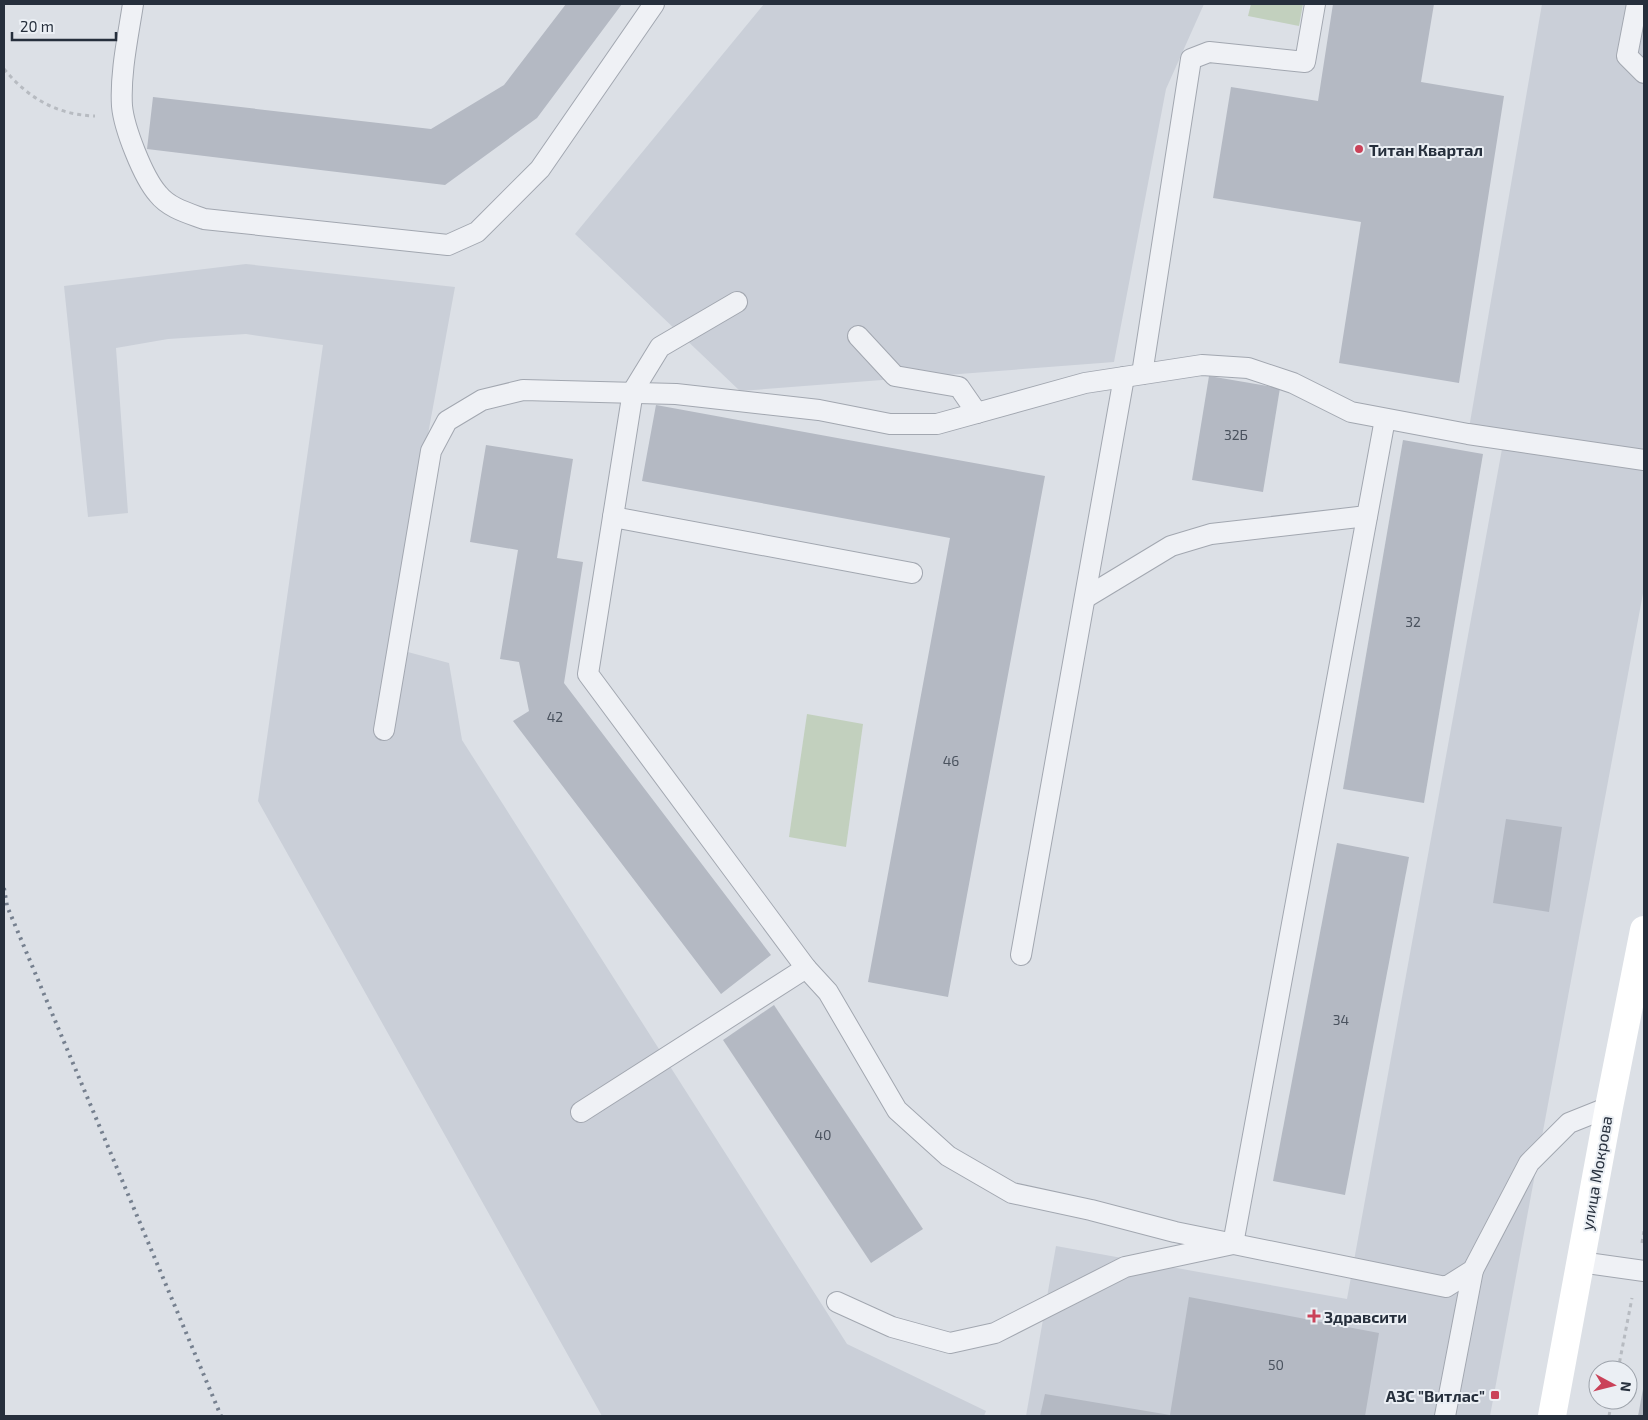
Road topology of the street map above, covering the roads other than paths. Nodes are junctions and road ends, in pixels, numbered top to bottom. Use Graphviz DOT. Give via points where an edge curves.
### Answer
graph roads {
  1 [pos="133,4"];
  2 [pos="654,4"];
  3 [pos="1315,4"];
  4 [pos="1637,4"];
  5 [pos="1644,74"];
  6 [pos="737,302"];
  7 [pos="858,336"];
  8 [pos="1133,375"];
  9 [pos="633,392"];
  10 [pos="977,413"];
  11 [pos="1385,419"];
  12 [pos="1644,460"];
  13 [pos="1367,516"];
  14 [pos="613,517"];
  15 [pos="912,573"];
  16 [pos="1085,598"];
  17 [pos="384,730"];
  18 [pos="1644,930"];
  19 [pos="1021,956"];
  20 [pos="806,968"];
  21 [pos="1609,1106"];
  22 [pos="581,1112"];
  23 [pos="1233,1244"];
  24 [pos="1580,1262"];
  25 [pos="1473,1270"];
  26 [pos="1641,1270"];
  27 [pos="837,1302"];
  28 [pos="1445,1416"];
  29 [pos="1552,1416"];
  1 -- 2 [label="lane" via="122,107 132,147 158,194 177,210 204,219 448,245 477,232 540,170"];
  3 -- 8 [label="lane" via="1306,62 1209,52 1192,59"];
  4 -- 5 [label="lane" via="1627,56"];
  6 -- 9 [label="lane" via="660,347"];
  7 -- 10 [label="lane" via="894,376 959,387"];
  8 -- 10 [label="lane" via="1085,383"];
  8 -- 11 [label="lane" via="1202,365 1248,368 1294,383 1351,412"];
  8 -- 16 [label="lane"];
  9 -- 10 [label="lane" via="819,410 890,424 936,424"];
  9 -- 14 [label="lane"];
  9 -- 17 [label="lane" via="524,390 482,400 447,421 431,451"];
  11 -- 12 [label="lane"];
  11 -- 13 [label="lane"];
  13 -- 16 [label="lane" via="1203,536 1171,546"];
  13 -- 23 [label="lane"];
  14 -- 15 [label="lane"];
  14 -- 20 [label="lane" via="588,674"];
  16 -- 19 [label="lane"];
  18 -- 21 [label="main road, улица Мокрова"];
  20 -- 22 [label="lane"];
  20 -- 23 [label="lane" via="828,992 897,1110 948,1156 1012,1193"];
  21 -- 24 [label="main road, улица Мокрова"];
  21 -- 25 [label="lane" via="1569,1123 1529,1163"];
  23 -- 25 [label="lane" via="1446,1287"];
  23 -- 27 [label="lane" via="1125,1268 995,1333 950,1343 892,1327"];
  24 -- 26 [label="lane"];
  24 -- 29 [label="main road, улица Мокрова"];
  25 -- 28 [label="lane"];
}
